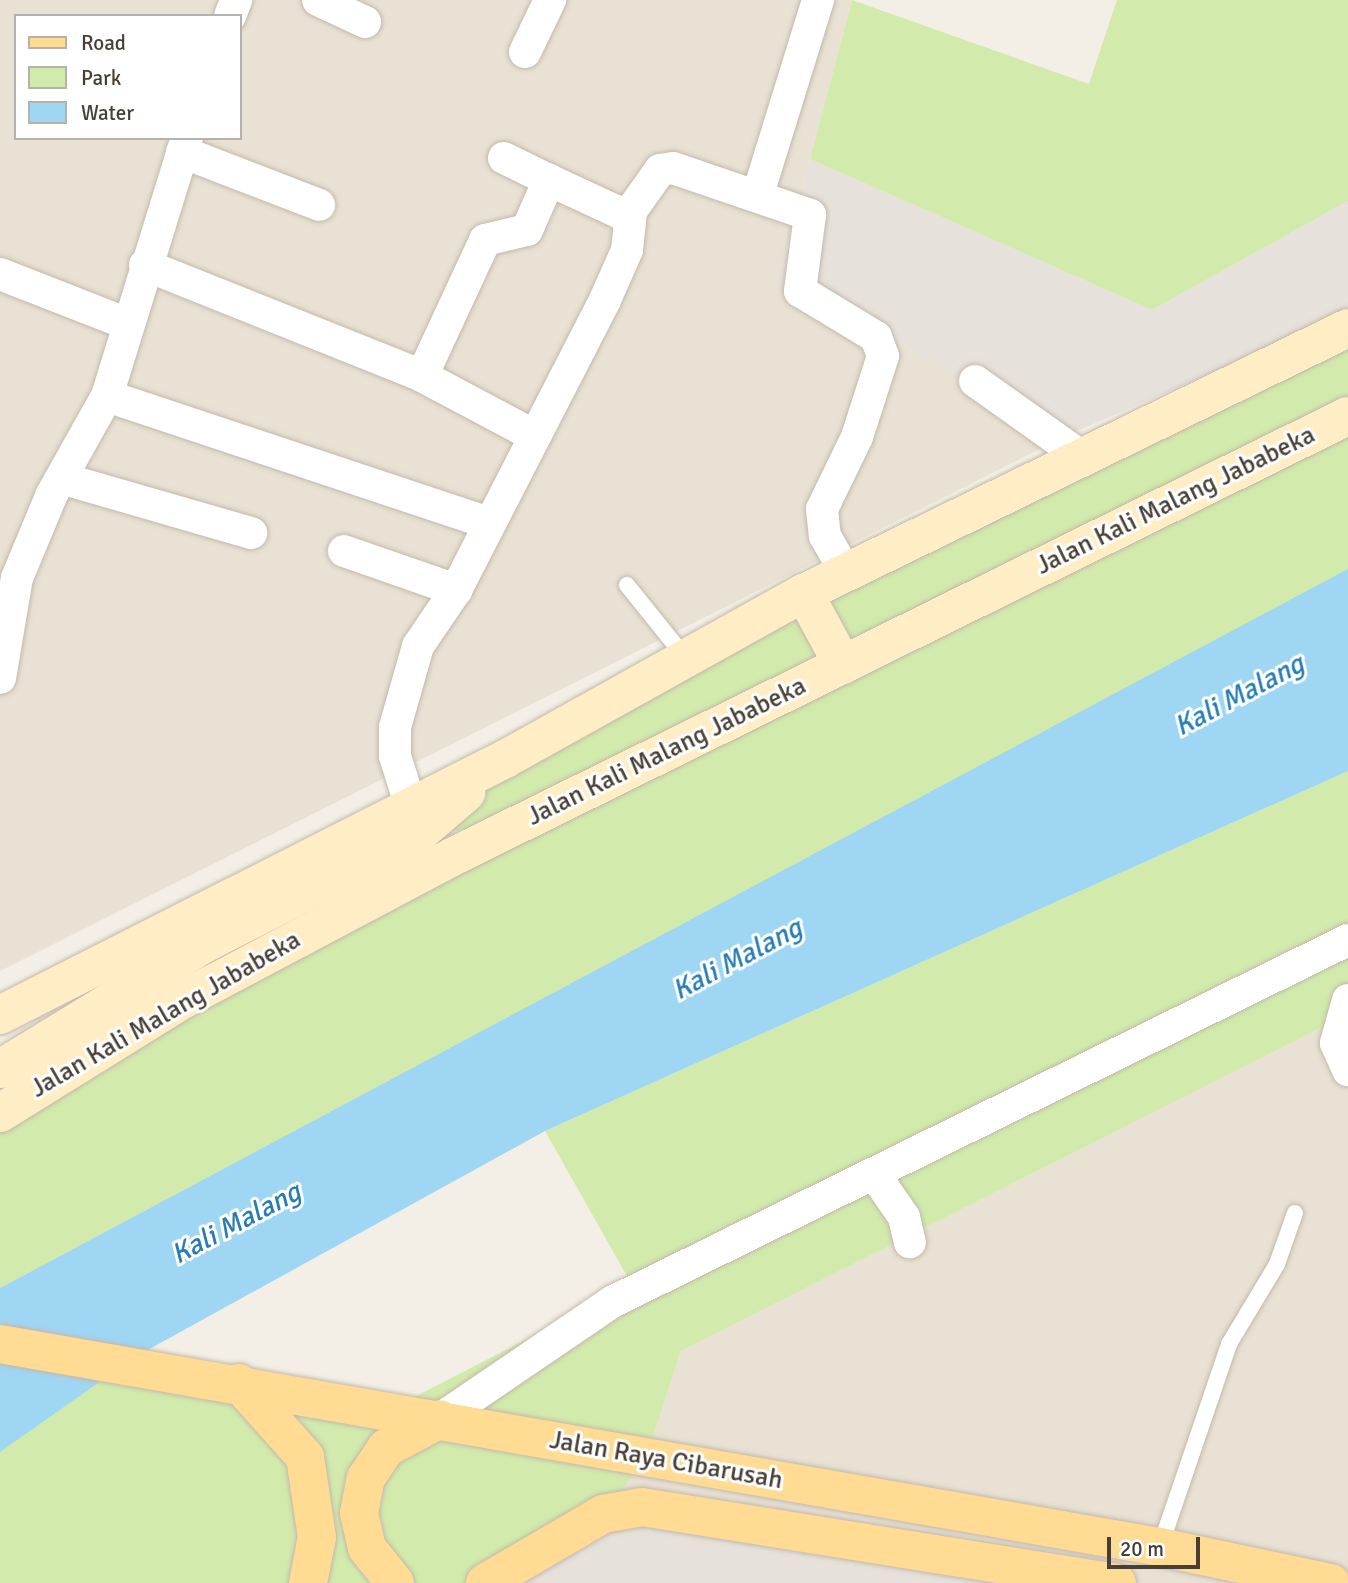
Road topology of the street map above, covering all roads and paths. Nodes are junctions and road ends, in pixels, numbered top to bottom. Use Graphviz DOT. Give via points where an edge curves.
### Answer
graph roads {
  1 [pos="318,0"];
  2 [pos="550,0"];
  3 [pos="818,0"];
  4 [pos="365,22"];
  5 [pos="525,52"];
  6 [pos="184,145"];
  7 [pos="504,158"];
  8 [pos="549,180"];
  9 [pos="758,194"];
  10 [pos="319,205"];
  11 [pos="631,211"];
  12 [pos="145,265"];
  13 [pos="0,274"];
  14 [pos="126,323"];
  15 [pos="1348,328"];
  16 [pos="422,376"];
  17 [pos="975,381"];
  18 [pos="107,396"];
  19 [pos="1348,416"];
  20 [pos="533,435"];
  21 [pos="1079,455"];
  22 [pos="64,479"];
  23 [pos="486,522"];
  24 [pos="251,533"];
  25 [pos="344,551"];
  26 [pos="846,573"];
  27 [pos="8,580"];
  28 [pos="626,585"];
  29 [pos="456,590"];
  30 [pos="804,593"];
  31 [pos="684,656"];
  32 [pos="843,665"];
  33 [pos="0,678"];
  34 [pos="524,822"];
  35 [pos="412,827"];
  36 [pos="1348,940"];
  37 [pos="1348,1000"];
  38 [pos="0,1015"];
  39 [pos="1348,1070"];
  40 [pos="3,1092"];
  41 [pos="875,1175"];
  42 [pos="1296,1213"];
  43 [pos="911,1242"];
  44 [pos="0,1344"];
  45 [pos="239,1383"];
  46 [pos="440,1419"];
  47 [pos="1160,1547"];
  48 [pos="308,1583"];
  49 [pos="395,1583"];
  50 [pos="485,1583"];
  51 [pos="1117,1583"];
  52 [pos="1331,1583"];
  1 -- 4 [label="street"];
  2 -- 5 [label="street"];
  3 -- 9 [label="street"];
  6 -- 10 [label="street"];
  6 -- 12 [label="street"];
  7 -- 8 [label="street"];
  8 -- 11 [label="street" via="618,212"];
  8 -- 16 [label="street" via="527,230 485,240"];
  9 -- 11 [label="street" via="673,168 660,170"];
  9 -- 26 [label="street" via="810,215 800,291 876,337 883,356 849,457 824,497 825,536"];
  11 -- 20 [label="street" via="621,267"];
  12 -- 14 [label="street"];
  12 -- 16 [label="street"];
  13 -- 14 [label="street"];
  14 -- 18 [label="street"];
  15 -- 21 [label="main road"];
  16 -- 20 [label="street"];
  17 -- 21 [label="street"];
  18 -- 22 [label="street"];
  18 -- 23 [label="street"];
  19 -- 32 [label="main road, Jalan Kali Malang Jababeka"];
  20 -- 23 [label="street"];
  21 -- 26 [label="main road"];
  22 -- 24 [label="street"];
  22 -- 27 [label="street"];
  23 -- 29 [label="street"];
  25 -- 29 [label="street"];
  26 -- 30 [label="main road"];
  27 -- 33 [label="street"];
  28 -- 31 [label="lane"];
  29 -- 35 [label="street" via="418,646 395,727 396,757"];
  30 -- 31 [label="main road"];
  30 -- 32 [label="main road"];
  31 -- 35 [label="main road" via="507,758"];
  32 -- 34 [label="main road, Jalan Kali Malang Jababeka"];
  34 -- 35 [label="main road"];
  34 -- 40 [label="main road, Jalan Kali Malang Jababeka"];
  35 -- 38 [label="main road"];
  35 -- 40 [label="main road" via="204,944"];
  36 -- 41 [label="street"];
  37 -- 39 [label="street" via="1336,1043"];
  41 -- 43 [label="street" via="905,1217"];
  41 -- 46 [label="street" via="612,1301"];
  42 -- 47 [label="lane" via="1277,1265 1229,1344"];
  44 -- 45 [label="main road, Jalan Raya Cibarusah"];
  45 -- 46 [label="main road, Jalan Raya Cibarusah"];
  45 -- 48 [label="main road" via="305,1457 317,1537"];
  46 -- 47 [label="main road, Jalan Raya Cibarusah"];
  46 -- 49 [label="main road" via="386,1448 366,1478 359,1513 367,1548"];
  47 -- 52 [label="main road, Jalan Raya Cibarusah"];
  50 -- 51 [label="main road, Jalan Raya Cibarusah" via="603,1514 642,1507"];
}
